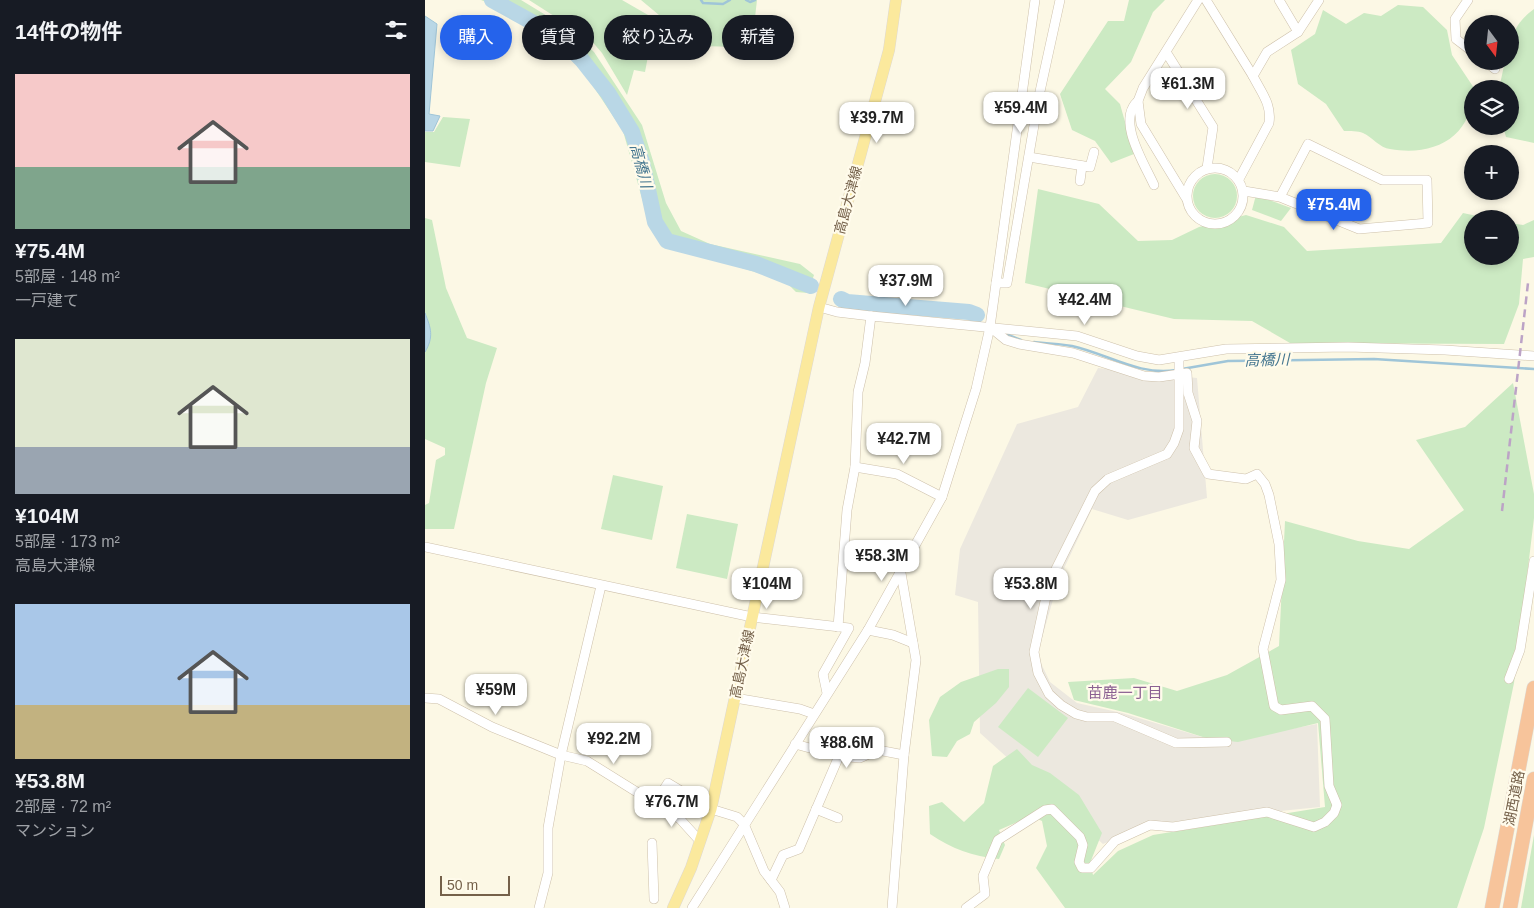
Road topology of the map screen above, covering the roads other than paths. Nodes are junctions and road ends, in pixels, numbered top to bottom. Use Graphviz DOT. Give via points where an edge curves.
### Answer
graph roads {
  1 [pos="896,0"];
  2 [pos="1035,0"];
  3 [pos="1061,0"];
  4 [pos="1198,0"];
  5 [pos="1206,0"];
  6 [pos="1279,0"];
  7 [pos="1319,0"];
  8 [pos="1468,0"];
  9 [pos="1298,32"];
  10 [pos="1464,45"];
  11 [pos="1165,52"];
  12 [pos="1253,76"];
  13 [pos="1138,101"];
  14 [pos="1093,152"];
  15 [pos="1029,157"];
  16 [pos="1082,166"];
  17 [pos="1207,168"];
  18 [pos="1239,179"];
  19 [pos="1080,181"];
  20 [pos="1154,185"];
  21 [pos="1244,191"];
  22 [pos="1281,197"];
  23 [pos="1186,198"];
  24 [pos="996,283"];
  25 [pos="820,302"];
  26 [pos="871,316"];
  27 [pos="990,326"];
  28 [pos="1534,356"];
  29 [pos="1179,358"];
  30 [pos="1179,374"];
  31 [pos="855,467"];
  32 [pos="942,497"];
  33 [pos="425,547"];
  34 [pos="1534,561"];
  35 [pos="901,573"];
  36 [pos="601,586"];
  37 [pos="752,617"];
  38 [pos="837,627"];
  39 [pos="868,630"];
  40 [pos="913,643"];
  41 [pos="1509,679"];
  42 [pos="1534,688"];
  43 [pos="827,694"];
  44 [pos="425,698"];
  45 [pos="735,698"];
  46 [pos="814,714"];
  47 [pos="1227,742"];
  48 [pos="795,744"];
  49 [pos="561,755"];
  50 [pos="904,755"];
  51 [pos="839,756"];
  52 [pos="1534,779"];
  53 [pos="654,805"];
  54 [pos="711,809"];
  55 [pos="816,809"];
  56 [pos="838,818"];
  57 [pos="744,824"];
  58 [pos="699,840"];
  59 [pos="652,842"];
  60 [pos="771,880"];
  61 [pos="654,899"];
  62 [pos="539,908"];
  63 [pos="673,908"];
  64 [pos="692,908"];
  65 [pos="785,908"];
  66 [pos="892,908"];
  67 [pos="966,908"];
  68 [pos="1492,908"];
  69 [pos="1510,908"];
  1 -- 25 [label="main road, 高島大津線" via="889,50"];
  2 -- 24 [label="street"];
  3 -- 15 [label="street"];
  4 -- 11 [label="street"];
  5 -- 12 [label="street"];
  6 -- 9 [label="street"];
  7 -- 9 [label="street"];
  8 -- 10 [label="street" via="1455,20 1456,39"];
  9 -- 12 [label="street" via="1267,52"];
  11 -- 13 [label="street"];
  11 -- 17 [label="street" via="1213,127"];
  12 -- 18 [label="street" via="1267,101 1269,123"];
  13 -- 20 [label="street" via="1130,107 1128,116"];
  13 -- 23 [label="street" via="1141,124"];
  14 -- 16 [label="street" via="1090,167"];
  15 -- 16 [label="street"];
  15 -- 24 [label="street" via="1007,283"];
  16 -- 19 [label="street"];
  17 -- 18 [label="street" via="1225,168"];
  17 -- 23 [label="street" via="1196,174 1188,185"];
  18 -- 21 [label="street"];
  21 -- 22 [label="street"];
  21 -- 23 [label="street" via="1238,213 1219,224 1197,218 1189,209"];
  22 -- 22 [label="street" via="1359,229 1427,223 1427,180 1382,180 1308,144"];
  24 -- 27 [label="street"];
  25 -- 26 [label="street" via="837,312"];
  25 -- 37 [label="main road, 高島大津線"];
  26 -- 27 [label="street"];
  26 -- 31 [label="street" via="865,363 857,392"];
  27 -- 29 [label="street" via="1077,336 1159,360"];
  27 -- 30 [label="street" via="1006,340 1073,353 1144,376"];
  27 -- 32 [label="street" via="976,390"];
  28 -- 29 [label="street" via="1348,347 1226,349"];
  29 -- 30 [label="street"];
  30 -- 47 [label="street" via="1179,429 1174,443 1167,454 1108,479 1095,491 1049,582 1034,652 1038,672 1049,694 1076,714 1115,717 1176,743"];
  30 -- 67 [label="street" via="1187,373 1188,393 1197,421 1194,448 1208,474 1246,478 1257,474 1269,495 1279,544 1281,580 1263,649 1274,706 1281,710 1312,706 1325,719 1329,786 1337,805 1334,813 1313,827 1267,812 1173,827 1150,825 1115,841 1091,868 1082,868 1079,862 1083,845 1080,837 1052,809 1045,810 998,840 983,876 985,894"];
  31 -- 32 [label="street" via="897,474"];
  31 -- 38 [label="street" via="847,510"];
  32 -- 35 [label="street"];
  33 -- 36 [label="street"];
  34 -- 41 [label="street" via="1520,650"];
  35 -- 39 [label="street"];
  35 -- 40 [label="street"];
  36 -- 37 [label="street"];
  36 -- 49 [label="street"];
  37 -- 38 [label="street"];
  37 -- 45 [label="main road, 高島大津線"];
  38 -- 43 [label="street" via="849,628 823,674"];
  39 -- 40 [label="street"];
  39 -- 43 [label="street"];
  40 -- 50 [label="street" via="916,660"];
  42 -- 68 [label="highway, 湖西道路"];
  43 -- 46 [label="street"];
  44 -- 49 [label="street" via="439,700 492,727"];
  45 -- 46 [label="street"];
  45 -- 54 [label="main road, 高島大津線"];
  46 -- 48 [label="street"];
  48 -- 51 [label="street"];
  48 -- 57 [label="street"];
  49 -- 53 [label="street" via="587,761"];
  49 -- 62 [label="street" via="548,828 548,873"];
  50 -- 51 [label="street" via="878,750 860,758"];
  50 -- 66 [label="street"];
  51 -- 55 [label="street"];
  52 -- 69 [label="highway, 湖西道路"];
  53 -- 54 [label="street" via="668,783"];
  53 -- 58 [label="street" via="680,819"];
  54 -- 57 [label="street" via="737,817"];
  54 -- 58 [label="main road, 高島大津線"];
  55 -- 56 [label="street"];
  55 -- 60 [label="street" via="799,849 783,855"];
  57 -- 60 [label="street"];
  57 -- 64 [label="street"];
  58 -- 63 [label="main road, 高島大津線" via="691,868"];
  59 -- 61 [label="street"];
  60 -- 65 [label="street" via="780,892"];
}
